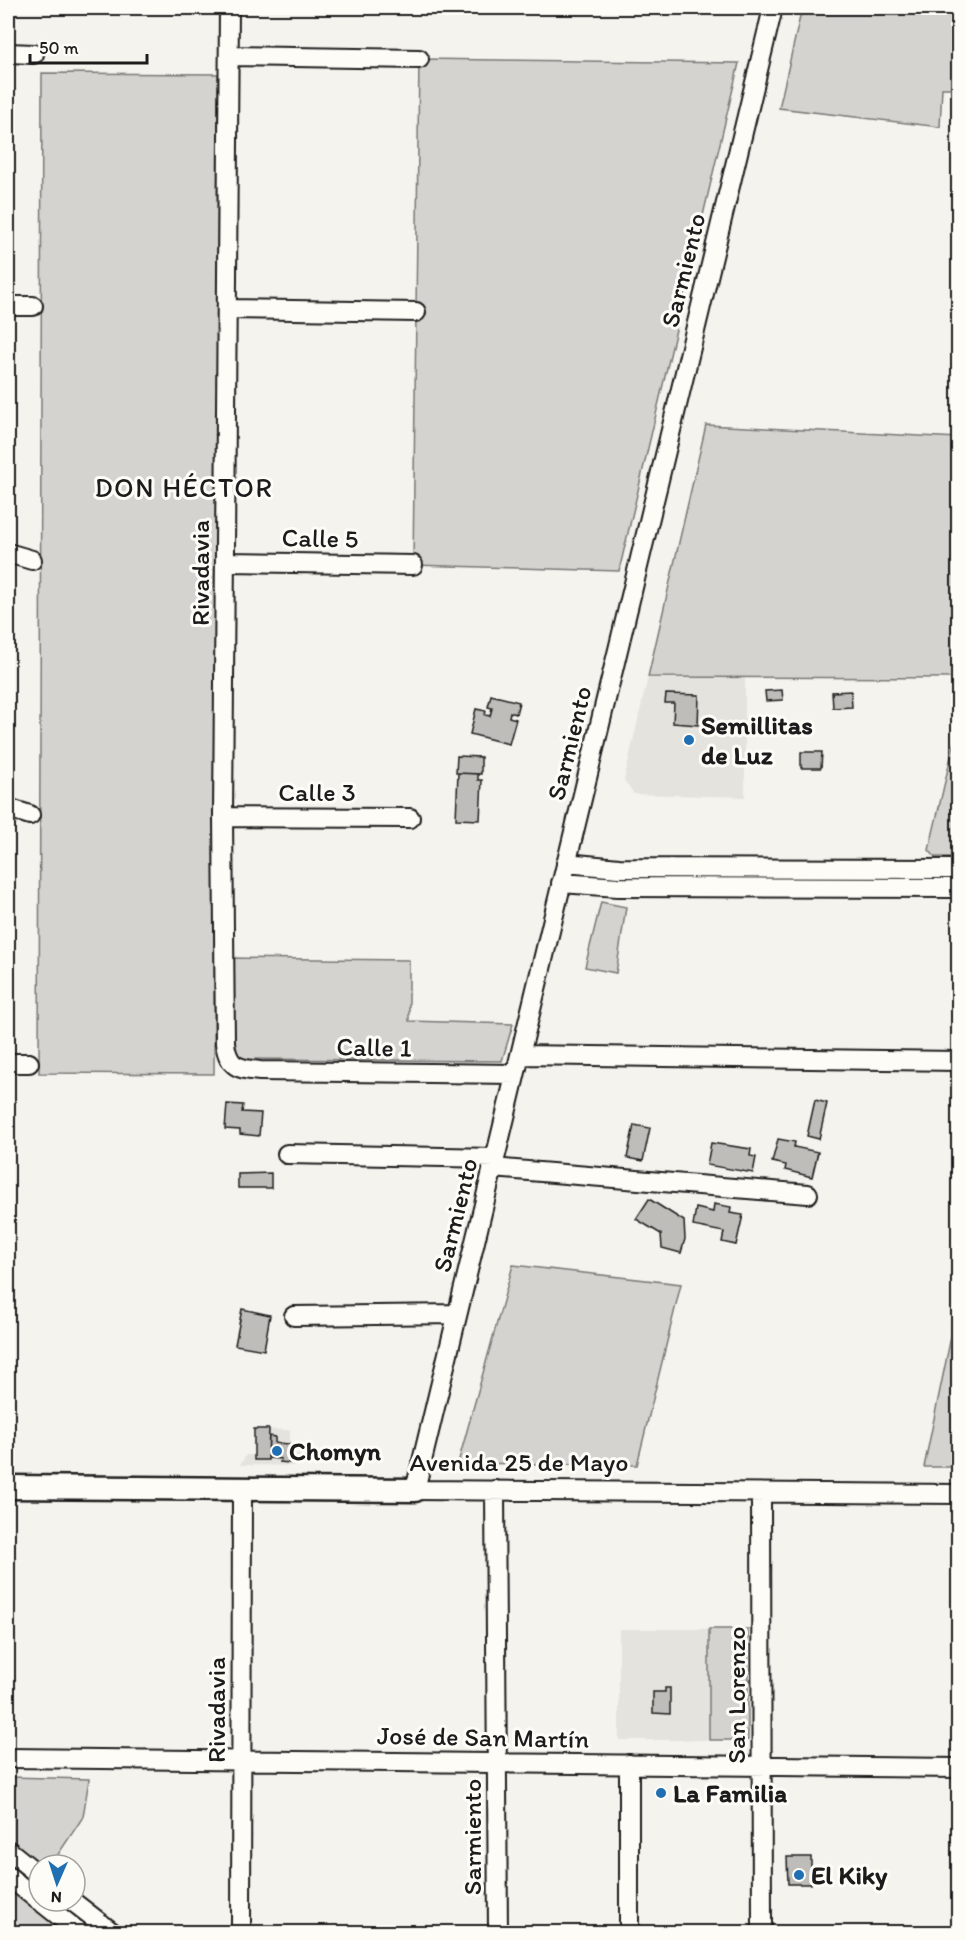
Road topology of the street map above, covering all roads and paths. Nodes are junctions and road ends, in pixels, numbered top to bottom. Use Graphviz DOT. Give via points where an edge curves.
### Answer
graph roads {
  1 [pos="229,8"];
  2 [pos="773,8"];
  3 [pos="8,53"];
  4 [pos="34,54"];
  5 [pos="229,56"];
  6 [pos="419,59"];
  7 [pos="8,306"];
  8 [pos="33,306"];
  9 [pos="227,309"];
  10 [pos="416,312"];
  11 [pos="8,553"];
  12 [pos="32,560"];
  13 [pos="225,562"];
  14 [pos="413,565"];
  15 [pos="8,808"];
  16 [pos="30,816"];
  17 [pos="223,817"];
  18 [pos="411,818"];
  19 [pos="566,863"];
  20 [pos="958,869"];
  21 [pos="561,883"];
  22 [pos="958,888"];
  23 [pos="520,1055"];
  24 [pos="958,1061"];
  25 [pos="8,1063"];
  26 [pos="29,1063"];
  27 [pos="233,1065"];
  28 [pos="515,1074"];
  29 [pos="287,1154"];
  30 [pos="494,1163"];
  31 [pos="808,1194"];
  32 [pos="457,1314"];
  33 [pos="294,1316"];
  34 [pos="8,1487"];
  35 [pos="242,1488"];
  36 [pos="415,1490"];
  37 [pos="495,1490"];
  38 [pos="761,1492"];
  39 [pos="958,1494"];
  40 [pos="8,1758"];
  41 [pos="241,1760"];
  42 [pos="498,1763"];
  43 [pos="630,1764"];
  44 [pos="762,1766"];
  45 [pos="958,1768"];
  46 [pos="8,1850"];
  47 [pos="27,1865"];
  48 [pos="8,1876"];
  49 [pos="27,1891"];
  50 [pos="54,1913"];
  51 [pos="87,1913"];
  52 [pos="79,1932"];
  53 [pos="112,1932"];
  54 [pos="241,1932"];
  55 [pos="498,1932"];
  56 [pos="629,1932"];
  57 [pos="762,1932"];
  1 -- 5 [label="street, Rivadavia"];
  2 -- 19 [label="street, Sarmiento"];
  3 -- 4 [label="street"];
  5 -- 6 [label="street"];
  5 -- 9 [label="street, Rivadavia"];
  7 -- 8 [label="street"];
  9 -- 10 [label="street"];
  9 -- 13 [label="street, Rivadavia"];
  11 -- 12 [label="street"];
  13 -- 14 [label="street, Calle 5"];
  13 -- 17 [label="street, Rivadavia"];
  15 -- 16 [label="street"];
  17 -- 18 [label="street, Calle 3"];
  17 -- 27 [label="street, Rivadavia" via="225,1043"];
  19 -- 20 [label="street" via="619,868"];
  19 -- 21 [label="street, Sarmiento"];
  21 -- 22 [label="street" via="618,888"];
  21 -- 23 [label="street, Sarmiento"];
  23 -- 24 [label="street"];
  23 -- 28 [label="street, Sarmiento"];
  25 -- 26 [label="street"];
  27 -- 28 [label="street, Calle 1" via="260,1071"];
  28 -- 30 [label="street, Sarmiento"];
  29 -- 30 [label="street"];
  30 -- 31 [label="street"];
  30 -- 32 [label="street, Sarmiento"];
  32 -- 33 [label="street"];
  32 -- 36 [label="street, Sarmiento"];
  34 -- 35 [label="main road, Avenida 25 de Mayo"];
  35 -- 36 [label="main road, Avenida 25 de Mayo"];
  35 -- 41 [label="street, Rivadavia"];
  36 -- 37 [label="street, Avenida 25 de Mayo"];
  37 -- 38 [label="street, Avenida 25 de Mayo"];
  37 -- 42 [label="street, Sarmiento"];
  38 -- 39 [label="street, Avenida 25 de Mayo"];
  38 -- 44 [label="street, San Lorenzo"];
  40 -- 41 [label="street, José de San Martín"];
  41 -- 42 [label="street, José de San Martín"];
  41 -- 54 [label="street, Rivadavia"];
  42 -- 43 [label="street, José de San Martín"];
  42 -- 55 [label="street, Sarmiento"];
  43 -- 44 [label="street, José de San Martín"];
  43 -- 56 [label="street"];
  44 -- 45 [label="street, José de San Martín"];
  44 -- 57 [label="street, San Lorenzo"];
  46 -- 47 [label="street"];
  48 -- 49 [label="street"];
  50 -- 52 [label="street"];
  51 -- 53 [label="street"];
}
